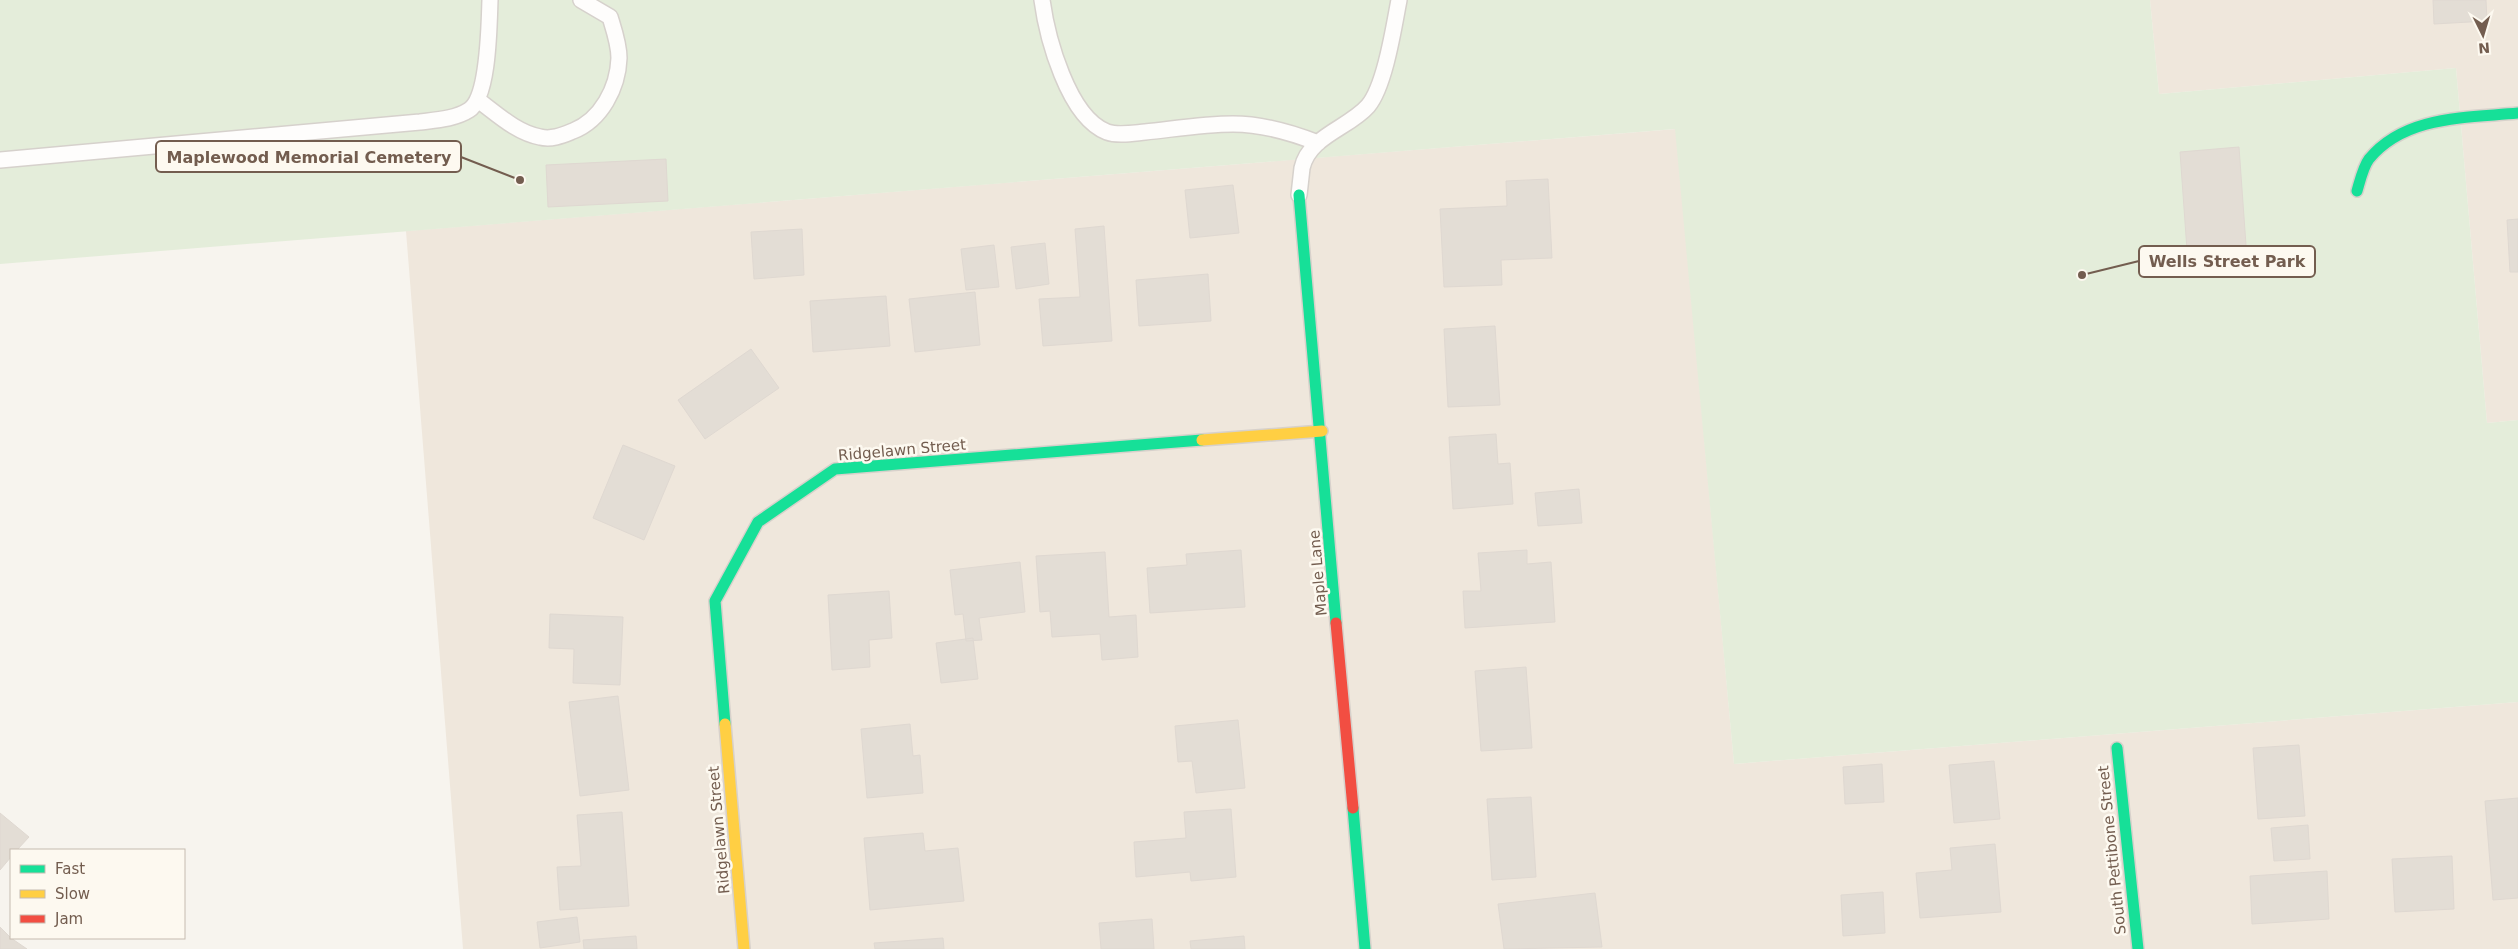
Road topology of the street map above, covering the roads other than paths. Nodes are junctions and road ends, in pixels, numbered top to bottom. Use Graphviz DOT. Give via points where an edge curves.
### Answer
graph roads {
  1 [pos="490,0"];
  2 [pos="581,0"];
  3 [pos="1042,0"];
  4 [pos="1398,0"];
  5 [pos="478,100"];
  6 [pos="2518,113"];
  7 [pos="1318,143"];
  8 [pos="0,160"];
  9 [pos="2357,191"];
  10 [pos="1299,195"];
  11 [pos="1322,431"];
  12 [pos="2117,748"];
  13 [pos="744,949"];
  14 [pos="1365,949"];
  15 [pos="2138,949"];
  1 -- 5 [label="lane" via="489,34"];
  2 -- 5 [label="lane" via="610,17 615,32 619,58 611,91 601,112 583,127 558,137 541,138 519,129"];
  3 -- 7 [label="lane" via="1045,22 1064,80 1077,105 1092,122 1108,132 1232,124 1265,126"];
  4 -- 7 [label="lane" via="1377,90 1368,106"];
  5 -- 8 [label="lane" via="469,110 453,117 420,122"];
  6 -- 9 [label="street" via="2452,119 2421,125 2394,136 2368,160"];
  7 -- 10 [label="lane" via="1303,166"];
  10 -- 11 [label="street, Maple Lane"];
  11 -- 13 [label="street, Ridgelawn Street" via="835,469 758,522 715,601"];
  11 -- 14 [label="street, Maple Lane"];
  12 -- 15 [label="street, South Pettibone Street"];
}
